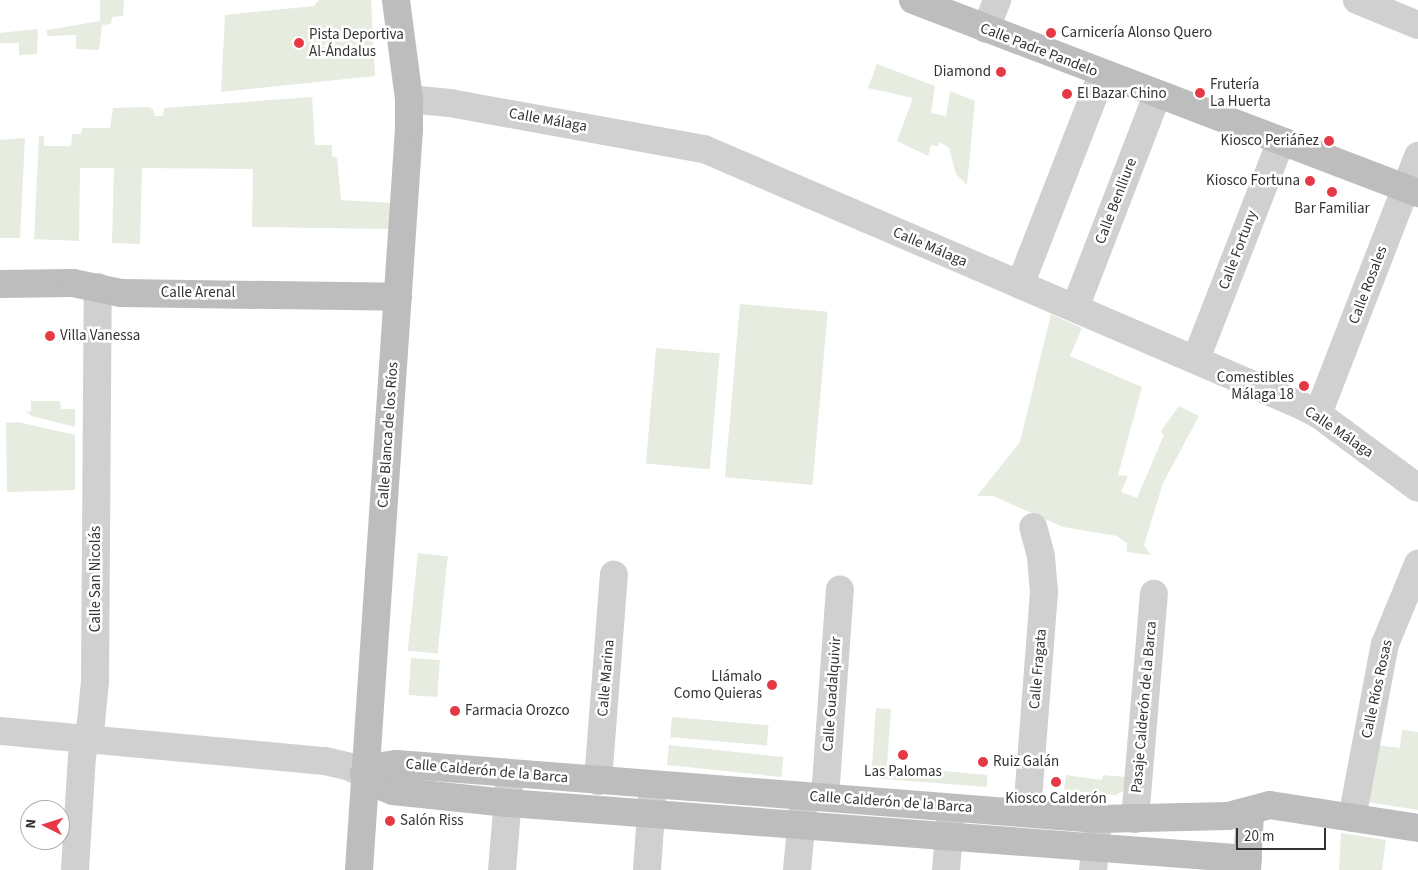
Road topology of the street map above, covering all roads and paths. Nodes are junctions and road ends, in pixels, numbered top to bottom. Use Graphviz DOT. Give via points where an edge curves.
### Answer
graph roads {
  1 [pos="396,0"];
  2 [pos="913,0"];
  3 [pos="997,0"];
  4 [pos="1357,0"];
  5 [pos="1418,25"];
  6 [pos="986,29"];
  7 [pos="1102,75"];
  8 [pos="1157,95"];
  9 [pos="409,100"];
  10 [pos="1280,141"];
  11 [pos="1418,156"];
  12 [pos="1412,191"];
  13 [pos="0,284"];
  14 [pos="1020,285"];
  15 [pos="98,287"];
  16 [pos="398,296"];
  17 [pos="1075,308"];
  18 [pos="1196,360"];
  19 [pos="1318,414"];
  20 [pos="1418,488"];
  21 [pos="1033,527"];
  22 [pos="1418,564"];
  23 [pos="614,575"];
  24 [pos="840,590"];
  25 [pos="1154,594"];
  26 [pos="0,731"];
  27 [pos="87,738"];
  28 [pos="364,774"];
  29 [pos="510,774"];
  30 [pos="598,780"];
  31 [pos="653,784"];
  32 [pos="814,796"];
  33 [pos="508,803"];
  34 [pos="952,805"];
  35 [pos="1250,812"];
  36 [pos="1027,813"];
  37 [pos="651,814"];
  38 [pos="1352,818"];
  39 [pos="1098,819"];
  40 [pos="1135,819"];
  41 [pos="801,825"];
  42 [pos="1418,828"];
  43 [pos="949,836"];
  44 [pos="1094,859"];
  45 [pos="1247,864"];
  46 [pos="75,870"];
  47 [pos="359,870"];
  48 [pos="502,870"];
  49 [pos="647,870"];
  50 [pos="797,870"];
  51 [pos="946,870"];
  1 -- 9 [label="main road, Calle Blanca de los Ríos"];
  2 -- 6 [label="main road, Calle Padre Pandelo"];
  3 -- 6 [label="street"];
  4 -- 5 [label="street"];
  6 -- 7 [label="main road, Calle Padre Pandelo"];
  7 -- 8 [label="main road, Calle Padre Pandelo"];
  7 -- 14 [label="street"];
  8 -- 10 [label="main road, Calle Padre Pandelo"];
  8 -- 17 [label="street, Calle Benlliure"];
  9 -- 14 [label="street, Calle Málaga" via="427,99 690,144"];
  9 -- 16 [label="main road, Calle Blanca de los Ríos"];
  10 -- 12 [label="main road, Calle Padre Pandelo"];
  10 -- 18 [label="street, Calle Fortuny"];
  11 -- 12 [label="street, Calle Rosales"];
  12 -- 19 [label="street, Calle Rosales"];
  13 -- 15 [label="main road, Calle Arenal" via="74,283"];
  14 -- 17 [label="street, Calle Málaga"];
  15 -- 16 [label="main road, Calle Arenal" via="120,293"];
  15 -- 27 [label="street, Calle San Nicolás" via="96,682"];
  16 -- 28 [label="main road, Calle Blanca de los Ríos"];
  17 -- 18 [label="street, Calle Málaga"];
  18 -- 19 [label="street, Calle Málaga"];
  19 -- 20 [label="street, Calle Málaga"];
  21 -- 36 [label="street, Calle Fragata" via="1042,556 1044,592"];
  22 -- 38 [label="street, Calle Ríos Rosas" via="1385,644"];
  23 -- 30 [label="street, Calle Marina"];
  24 -- 32 [label="street, Calle Guadalquivir"];
  25 -- 40 [label="street, Pasaje Calderón de la Barca"];
  26 -- 27 [label="street, Calle Calderón de la Barca"];
  27 -- 28 [label="street, Calle Calderón de la Barca" via="325,761 350,766"];
  27 -- 46 [label="street, Calle San Nicolás" via="80,773"];
  28 -- 29 [label="main road, Calle Calderón de la Barca" via="375,767 396,764"];
  28 -- 33 [label="main road, Calle Calderón de la Barca" via="373,783 393,791"];
  28 -- 47 [label="main road, Calle Blanca de los Ríos"];
  29 -- 30 [label="main road, Calle Calderón de la Barca"];
  29 -- 33 [label="street"];
  30 -- 31 [label="main road, Calle Calderón de la Barca"];
  31 -- 32 [label="main road, Calle Calderón de la Barca"];
  31 -- 37 [label="street"];
  32 -- 34 [label="main road, Calle Calderón de la Barca"];
  32 -- 41 [label="street, Calle Guadalquivir"];
  33 -- 37 [label="main road, Calle Calderón de la Barca"];
  33 -- 48 [label="street"];
  34 -- 36 [label="main road, Calle Calderón de la Barca"];
  34 -- 43 [label="street"];
  35 -- 38 [label="main road, Calle Calderón de la Barca" via="1261,805 1270,805"];
  35 -- 40 [label="main road, Calle Calderón de la Barca" via="1228,816"];
  35 -- 45 [label="main road"];
  36 -- 39 [label="main road, Calle Calderón de la Barca"];
  37 -- 41 [label="main road, Calle Calderón de la Barca"];
  37 -- 49 [label="street"];
  38 -- 42 [label="main road, Calle Calderón de la Barca"];
  39 -- 40 [label="main road, Calle Calderón de la Barca"];
  39 -- 44 [label="street"];
  41 -- 43 [label="main road, Calle Calderón de la Barca"];
  41 -- 50 [label="street, Calle Guadalquivir"];
  43 -- 44 [label="main road, Calle Calderón de la Barca"];
  43 -- 51 [label="street"];
  44 -- 45 [label="main road, Calle Calderón de la Barca"];
}
